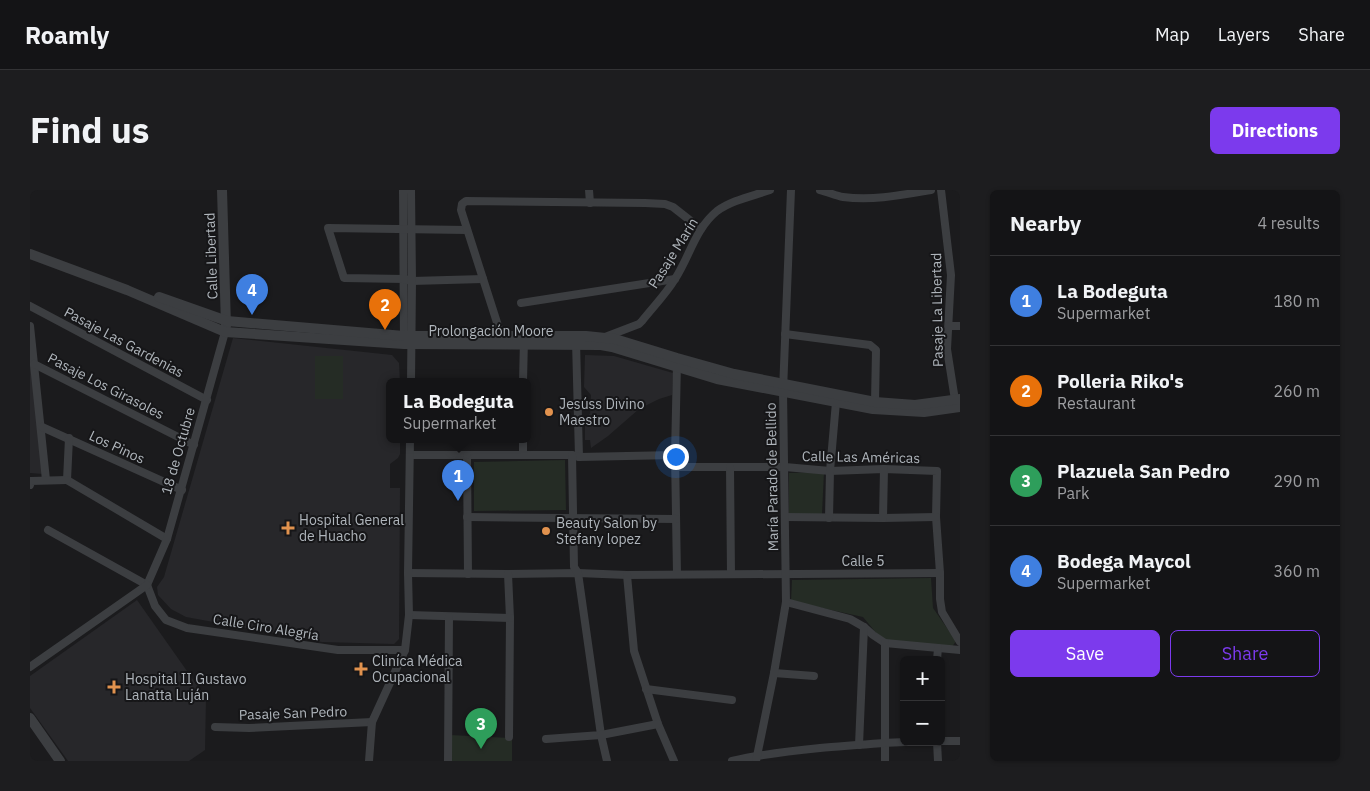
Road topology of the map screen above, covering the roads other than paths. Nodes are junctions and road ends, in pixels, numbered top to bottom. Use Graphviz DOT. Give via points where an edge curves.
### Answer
graph roads {
  1 [pos="222,190"];
  2 [pos="403,190"];
  3 [pos="411,190"];
  4 [pos="589,190"];
  5 [pos="770,190"];
  6 [pos="791,190"];
  7 [pos="820,190"];
  8 [pos="931,190"];
  9 [pos="942,190"];
  10 [pos="590,203"];
  11 [pos="404,229"];
  12 [pos="412,229"];
  13 [pos="701,229"];
  14 [pos="467,230"];
  15 [pos="30,248"];
  16 [pos="30,254"];
  17 [pos="951,275"];
  18 [pos="960,275"];
  19 [pos="483,279"];
  20 [pos="675,279"];
  21 [pos="408,280"];
  22 [pos="521,303"];
  23 [pos="30,306"];
  24 [pos="30,326"];
  25 [pos="948,326"];
  26 [pos="960,326"];
  27 [pos="226,327"];
  28 [pos="785,334"];
  29 [pos="502,335"];
  30 [pos="408,340"];
  31 [pos="524,340"];
  32 [pos="576,340"];
  33 [pos="603,341"];
  34 [pos="677,362"];
  35 [pos="34,364"];
  36 [pos="411,378"];
  37 [pos="523,378"];
  38 [pos="783,387"];
  39 [pos="207,400"];
  40 [pos="836,402"];
  41 [pos="875,402"];
  42 [pos="958,402"];
  43 [pos="42,427"];
  44 [pos="68,438"];
  45 [pos="410,443"];
  46 [pos="523,443"];
  47 [pos="194,445"];
  48 [pos="410,455"];
  49 [pos="523,455"];
  50 [pos="675,455"];
  51 [pos="467,456"];
  52 [pos="575,456"];
  53 [pos="676,467"];
  54 [pos="730,467"];
  55 [pos="785,467"];
  56 [pos="884,470"];
  57 [pos="830,471"];
  58 [pos="46,480"];
  59 [pos="67,480"];
  60 [pos="30,485"];
  61 [pos="182,490"];
  62 [pos="467,517"];
  63 [pos="573,517"];
  64 [pos="785,517"];
  65 [pos="936,517"];
  66 [pos="829,518"];
  67 [pos="883,518"];
  68 [pos="676,519"];
  69 [pos="48,530"];
  70 [pos="167,539"];
  71 [pos="408,573"];
  72 [pos="578,573"];
  73 [pos="940,573"];
  74 [pos="468,574"];
  75 [pos="508,574"];
  76 [pos="628,574"];
  77 [pos="677,574"];
  78 [pos="731,574"];
  79 [pos="786,574"];
  80 [pos="147,585"];
  81 [pos="786,602"];
  82 [pos="409,615"];
  83 [pos="449,617"];
  84 [pos="510,618"];
  85 [pos="864,627"];
  86 [pos="960,642"];
  87 [pos="885,643"];
  88 [pos="938,648"];
  89 [pos="405,650"];
  90 [pos="960,650"];
  91 [pos="938,656"];
  92 [pos="30,667"];
  93 [pos="774,672"];
  94 [pos="814,676"];
  95 [pos="646,689"];
  96 [pos="732,700"];
  97 [pos="30,718"];
  98 [pos="372,722"];
  99 [pos="658,724"];
  100 [pos="215,727"];
  101 [pos="601,735"];
  102 [pos="509,736"];
  103 [pos="546,739"];
  104 [pos="945,741"];
  105 [pos="960,741"];
  106 [pos="900,742"];
  107 [pos="885,743"];
  108 [pos="860,745"];
  109 [pos="937,746"];
  110 [pos="756,758"];
  111 [pos="60,761"];
  112 [pos="368,761"];
  113 [pos="448,761"];
  114 [pos="607,761"];
  115 [pos="674,761"];
  116 [pos="732,761"];
  117 [pos="885,761"];
  118 [pos="938,761"];
  1 -- 27 [label="street, Calle Libertad"];
  2 -- 11 [label="street"];
  3 -- 12 [label="street"];
  4 -- 10 [label="street"];
  5 -- 13 [label="street, Pasaje Marín" via="730,203 718,210"];
  6 -- 28 [label="street, María Parado de Bellido"];
  7 -- 8 [label="street" via="842,197 867,198"];
  9 -- 17 [label="street, Pasaje La Libertad"];
  10 -- 13 [label="street" via="665,204 673,206"];
  10 -- 14 [label="street" via="466,201 462,210"];
  11 -- 12 [label="street"];
  11 -- 21 [label="street"];
  11 -- 21 [label="street" via="328,228 344,278"];
  12 -- 14 [label="street"];
  12 -- 21 [label="street"];
  13 -- 20 [label="street, Pasaje Marín"];
  14 -- 19 [label="street"];
  15 -- 27 [label="street, Prolongación Moore"];
  16 -- 27 [label="street, Prolongación Moore"];
  17 -- 18 [label="street"];
  17 -- 25 [label="street, Pasaje La Libertad"];
  19 -- 21 [label="street"];
  19 -- 29 [label="street"];
  20 -- 22 [label="street"];
  20 -- 33 [label="street, Pasaje Marín" via="638,324"];
  21 -- 30 [label="street"];
  23 -- 39 [label="street, Pasaje Las Gardenias"];
  24 -- 35 [label="street"];
  25 -- 26 [label="street"];
  25 -- 42 [label="street, Pasaje La Libertad" via="948,349"];
  27 -- 30 [label="street, Prolongación Moore"];
  27 -- 39 [label="street, 18 de Octubre"];
  28 -- 38 [label="street, María Parado de Bellido"];
  28 -- 41 [label="street" via="870,345 876,350 877,357"];
  29 -- 30 [label="street, Prolongación Moore"];
  29 -- 31 [label="street, Prolongación Moore"];
  30 -- 31 [label="street, Prolongación Moore"];
  30 -- 36 [label="street"];
  31 -- 32 [label="street, Prolongación Moore"];
  31 -- 37 [label="street"];
  32 -- 33 [label="street, Prolongación Moore"];
  32 -- 52 [label="street"];
  33 -- 34 [label="street, Prolongación Moore" via="612,347"];
  34 -- 38 [label="street, Prolongación Moore" via="717,379"];
  34 -- 50 [label="street"];
  35 -- 43 [label="street"];
  35 -- 47 [label="street, Pasaje Los Girasoles"];
  38 -- 40 [label="street, Prolongación Moore"];
  38 -- 41 [label="street, Prolongación Moore"];
  38 -- 55 [label="street, María Parado de Bellido"];
  39 -- 47 [label="street, 18 de Octubre"];
  40 -- 42 [label="street, Prolongación Moore" via="907,412 924,412"];
  40 -- 57 [label="street"];
  41 -- 42 [label="street, Prolongación Moore" via="915,405"];
  43 -- 44 [label="street, Los Pinos"];
  43 -- 58 [label="street"];
  44 -- 59 [label="street"];
  44 -- 61 [label="street, Los Pinos"];
  45 -- 48 [label="street"];
  46 -- 49 [label="street"];
  47 -- 61 [label="street, 18 de Octubre"];
  48 -- 51 [label="street"];
  48 -- 71 [label="street"];
  49 -- 51 [label="street"];
  49 -- 52 [label="street"];
  50 -- 52 [label="street"];
  50 -- 53 [label="street"];
  51 -- 62 [label="street"];
  52 -- 63 [label="street"];
  53 -- 54 [label="street, Calle Las Américas"];
  53 -- 68 [label="street"];
  54 -- 55 [label="street, Calle Las Américas"];
  54 -- 78 [label="street"];
  55 -- 57 [label="street, Calle Las Américas"];
  55 -- 64 [label="street, María Parado de Bellido"];
  56 -- 57 [label="street, Calle Las Américas"];
  56 -- 65 [label="street, Calle Las Américas" via="937,472"];
  56 -- 67 [label="street"];
  57 -- 66 [label="street"];
  58 -- 59 [label="street"];
  58 -- 60 [label="street" via="31,481"];
  59 -- 70 [label="street"];
  61 -- 70 [label="street, 18 de Octubre"];
  62 -- 63 [label="street"];
  62 -- 74 [label="street"];
  63 -- 68 [label="street"];
  63 -- 72 [label="street" via="574,567"];
  64 -- 66 [label="street"];
  64 -- 79 [label="street, María Parado de Bellido"];
  65 -- 67 [label="street"];
  65 -- 73 [label="street"];
  66 -- 67 [label="street"];
  68 -- 77 [label="street"];
  69 -- 80 [label="street"];
  70 -- 80 [label="street, 18 de Octubre"];
  71 -- 74 [label="street, Calle 5"];
  71 -- 82 [label="street"];
  72 -- 75 [label="street, Calle 5"];
  72 -- 76 [label="street, Calle 5"];
  72 -- 101 [label="street"];
  73 -- 79 [label="street, Calle 5"];
  73 -- 86 [label="street" via="942,612"];
  74 -- 75 [label="street, Calle 5"];
  75 -- 84 [label="street"];
  76 -- 77 [label="street, Calle 5"];
  76 -- 95 [label="street" via="634,651"];
  77 -- 78 [label="street, Calle 5"];
  78 -- 79 [label="street, Calle 5"];
  79 -- 81 [label="street, María Parado de Bellido"];
  80 -- 89 [label="street, Calle Ciro Alegría" via="155,606 166,620 187,628 338,650"];
  80 -- 92 [label="street"];
  81 -- 85 [label="street" via="850,619"];
  81 -- 93 [label="street, María Parado de Bellido"];
  82 -- 83 [label="street"];
  82 -- 89 [label="street"];
  83 -- 84 [label="street"];
  83 -- 113 [label="street"];
  84 -- 102 [label="street"];
  85 -- 87 [label="street"];
  85 -- 108 [label="street"];
  87 -- 88 [label="street"];
  87 -- 107 [label="street"];
  88 -- 90 [label="street"];
  88 -- 91 [label="street"];
  89 -- 98 [label="street"];
  93 -- 94 [label="street"];
  93 -- 110 [label="street, María Parado de Bellido"];
  95 -- 96 [label="street"];
  95 -- 99 [label="street"];
  97 -- 111 [label="street"];
  98 -- 100 [label="street, Pasaje San Pedro"];
  98 -- 112 [label="street"];
  99 -- 101 [label="street"];
  99 -- 115 [label="street"];
  101 -- 103 [label="street"];
  101 -- 114 [label="street"];
  104 -- 105 [label="street"];
  106 -- 107 [label="street"];
  107 -- 108 [label="street"];
  107 -- 117 [label="street"];
  108 -- 110 [label="street"];
  109 -- 118 [label="street"];
  110 -- 116 [label="street"];
}
